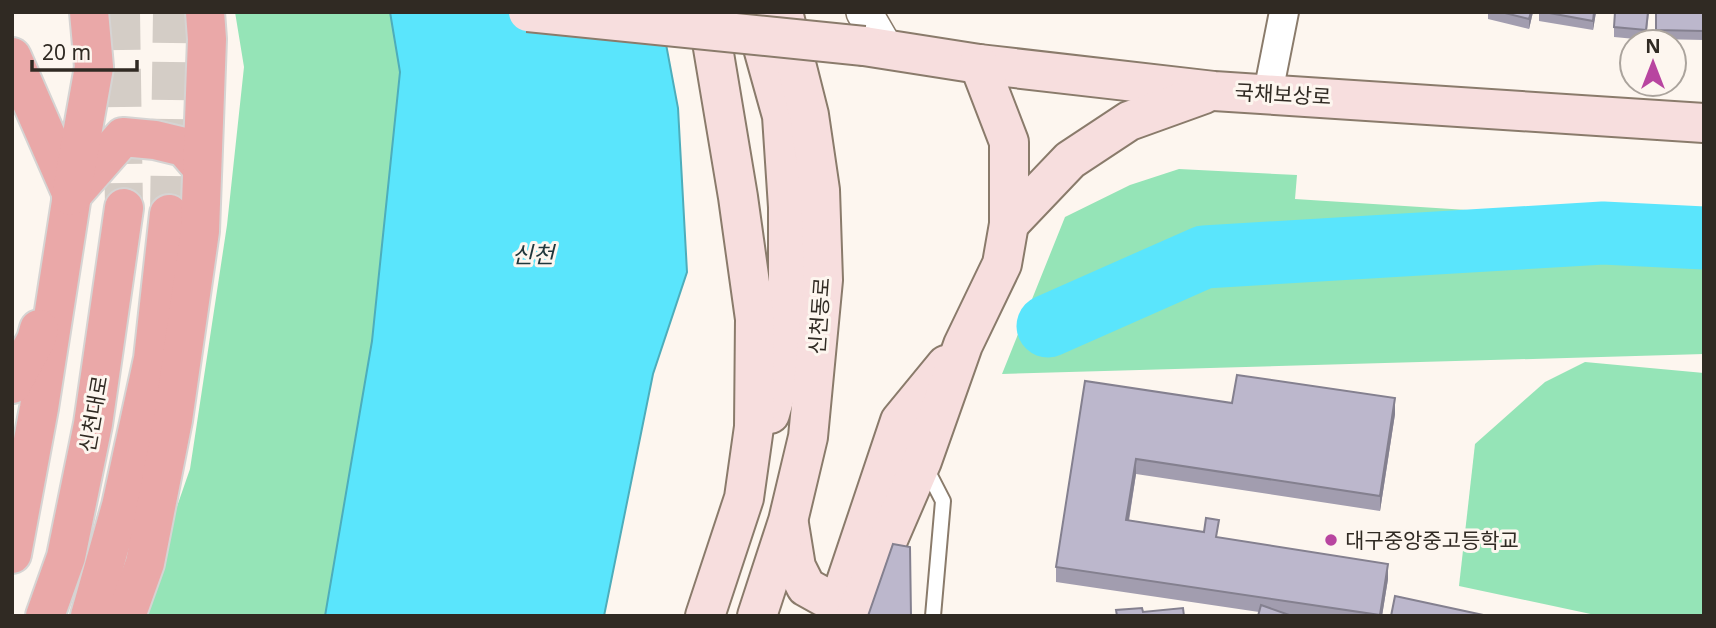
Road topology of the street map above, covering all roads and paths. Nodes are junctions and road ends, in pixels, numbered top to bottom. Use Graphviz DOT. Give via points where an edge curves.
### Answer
graph roads {
  1 [pos="89,12"];
  2 [pos="205,12"];
  3 [pos="528,12"];
  4 [pos="707,12"];
  5 [pos="753,12"];
  6 [pos="783,12"];
  7 [pos="1284,12"];
  8 [pos="871,36"];
  9 [pos="12,57"];
  10 [pos="979,64"];
  11 [pos="1214,91"];
  12 [pos="1268,93"];
  13 [pos="1704,123"];
  14 [pos="202,168"];
  15 [pos="72,195"];
  16 [pos="124,208"];
  17 [pos="169,214"];
  18 [pos="1009,224"];
  19 [pos="963,345"];
  20 [pos="12,384"];
  21 [pos="922,461"];
  22 [pos="744,498"];
  23 [pos="788,521"];
  24 [pos="12,554"];
  25 [pos="843,608"];
  26 [pos="45,616"];
  27 [pos="90,616"];
  28 [pos="126,616"];
  29 [pos="705,616"];
  30 [pos="757,616"];
  31 [pos="933,616"];
  1 -- 15 [label="highway" via="94,67"];
  2 -- 14 [label="highway"];
  3 -- 8 [label="main road, 국채보상로, bridge"];
  4 -- 22 [label="main road" via="755,319 754,427"];
  5 -- 22 [label="main road" via="782,116 788,325 777,389"];
  6 -- 23 [label="main road, 신천동로" via="810,115 820,190 823,280 808,437"];
  7 -- 12 [label="street"];
  8 -- 10 [label="main road, 국채보상로"];
  9 -- 15 [label="highway"];
  10 -- 11 [label="main road, 국채보상로"];
  10 -- 18 [label="main road" via="1009,142"];
  11 -- 12 [label="main road, 국채보상로"];
  11 -- 18 [label="main road" via="1129,121 1070,160"];
  12 -- 13 [label="main road, 국채보상로"];
  14 -- 15 [label="highway" via="184,147 123,137"];
  14 -- 28 [label="highway" via="200,231 173,420 145,563"];
  15 -- 20 [label="highway" via="36,340"];
  15 -- 24 [label="highway"];
  16 -- 26 [label="highway, 신천대로" via="93,424 66,557"];
  17 -- 27 [label="highway" via="153,359 121,506"];
  18 -- 19 [label="main road" via="1002,264"];
  19 -- 21 [label="main road"];
  19 -- 25 [label="main road" via="900,421"];
  21 -- 25 [label="main road"];
  21 -- 31 [label="lane" via="943,501"];
  22 -- 29 [label="main road"];
  23 -- 25 [label="main road" via="796,568 806,587"];
  23 -- 30 [label="main road, 신천동로"];
}
